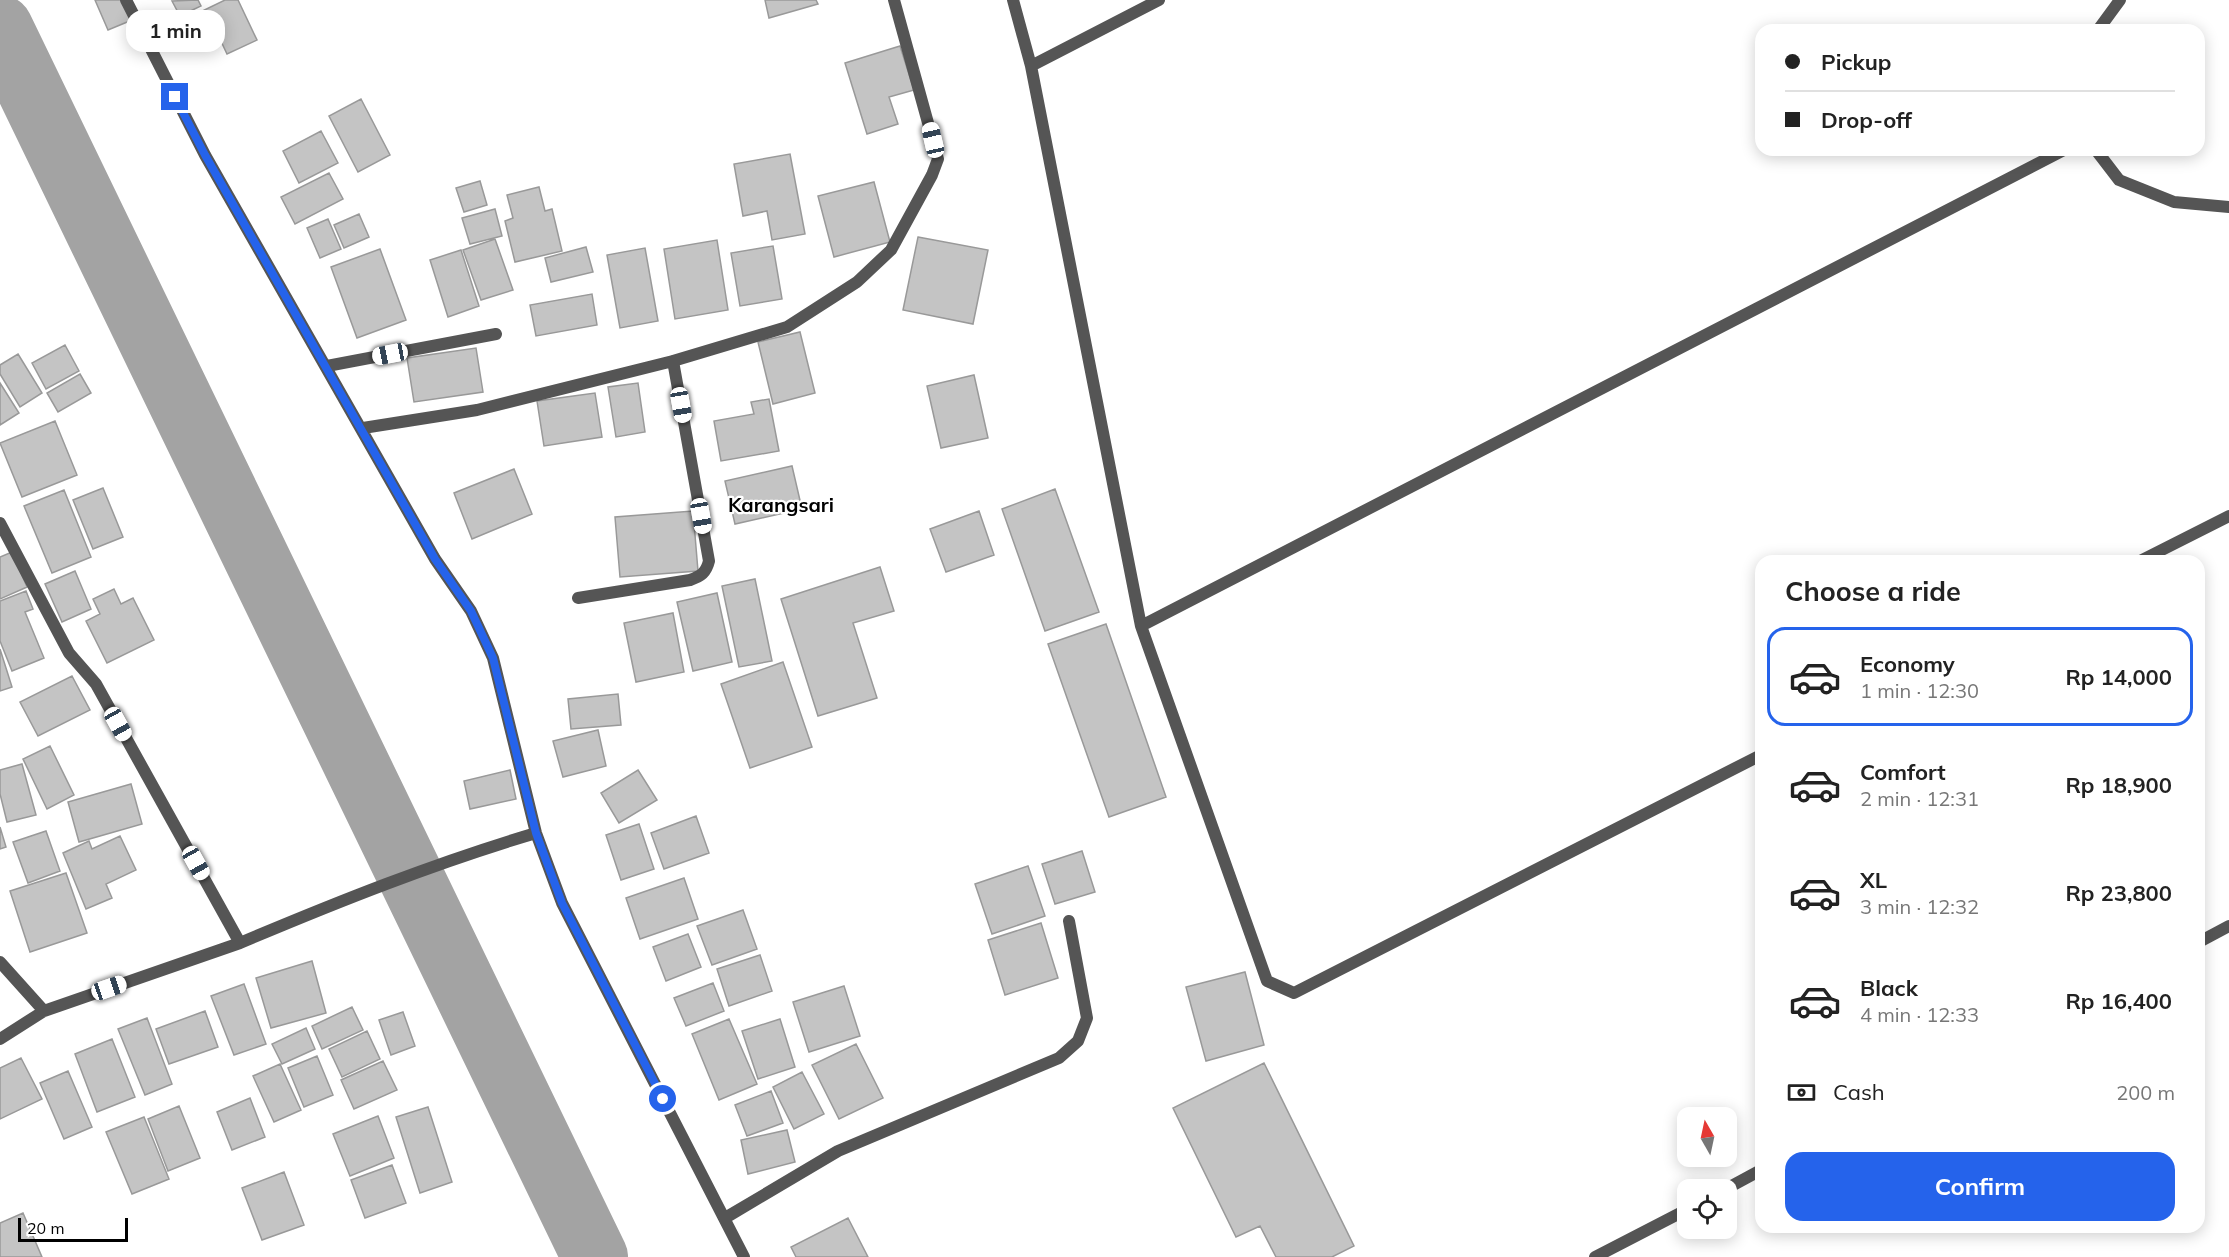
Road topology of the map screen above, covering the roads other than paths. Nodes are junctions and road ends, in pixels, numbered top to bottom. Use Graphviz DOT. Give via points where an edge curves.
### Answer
graph roads {
  1 [pos="126,0"];
  2 [pos="894,0"];
  3 [pos="1013,0"];
  4 [pos="1159,0"];
  5 [pos="2120,0"];
  6 [pos="2102,24"];
  7 [pos="1031,66"];
  8 [pos="2052,156"];
  9 [pos="2101,156"];
  10 [pos="2229,207"];
  11 [pos="496,334"];
  12 [pos="673,361"];
  13 [pos="327,366"];
  14 [pos="363,428"];
  15 [pos="2229,516"];
  16 [pos="0,523"];
  17 [pos="2152,555"];
  18 [pos="578,598"];
  19 [pos="1141,626"];
  20 [pos="1755,758"];
  21 [pos="536,833"];
  22 [pos="1069,921"];
  23 [pos="2229,926"];
  24 [pos="2205,939"];
  25 [pos="240,943"];
  26 [pos="0,962"];
  27 [pos="44,1011"];
  28 [pos="0,1039"];
  29 [pos="1755,1173"];
  30 [pos="1737,1183"];
  31 [pos="1677,1215"];
  32 [pos="724,1218"];
  33 [pos="744,1257"];
  34 [pos="1595,1257"];
  1 -- 13 [label="street" via="205,155"];
  2 -- 12 [label="street" via="938,159 891,250 857,282 788,327"];
  3 -- 7 [label="street"];
  4 -- 7 [label="street"];
  5 -- 6 [label="street"];
  7 -- 19 [label="street"];
  8 -- 19 [label="street"];
  9 -- 10 [label="street" via="2119,180 2174,202"];
  11 -- 13 [label="street"];
  12 -- 14 [label="street" via="477,410"];
  12 -- 18 [label="street" via="709,561 706,570 690,580"];
  13 -- 14 [label="street"];
  14 -- 21 [label="street" via="435,559 471,611 493,658"];
  15 -- 17 [label="street"];
  16 -- 25 [label="street" via="69,653 96,684"];
  19 -- 20 [label="street" via="1267,981 1294,993"];
  21 -- 25 [label="street" via="322,908"];
  21 -- 32 [label="street" via="562,903"];
  22 -- 32 [label="street" via="1087,1018 1078,1041 1059,1058 838,1151"];
  23 -- 24 [label="street"];
  25 -- 27 [label="street"];
  26 -- 27 [label="street"];
  27 -- 28 [label="street"];
  29 -- 30 [label="street"];
  31 -- 34 [label="street"];
  32 -- 33 [label="street"];
}
